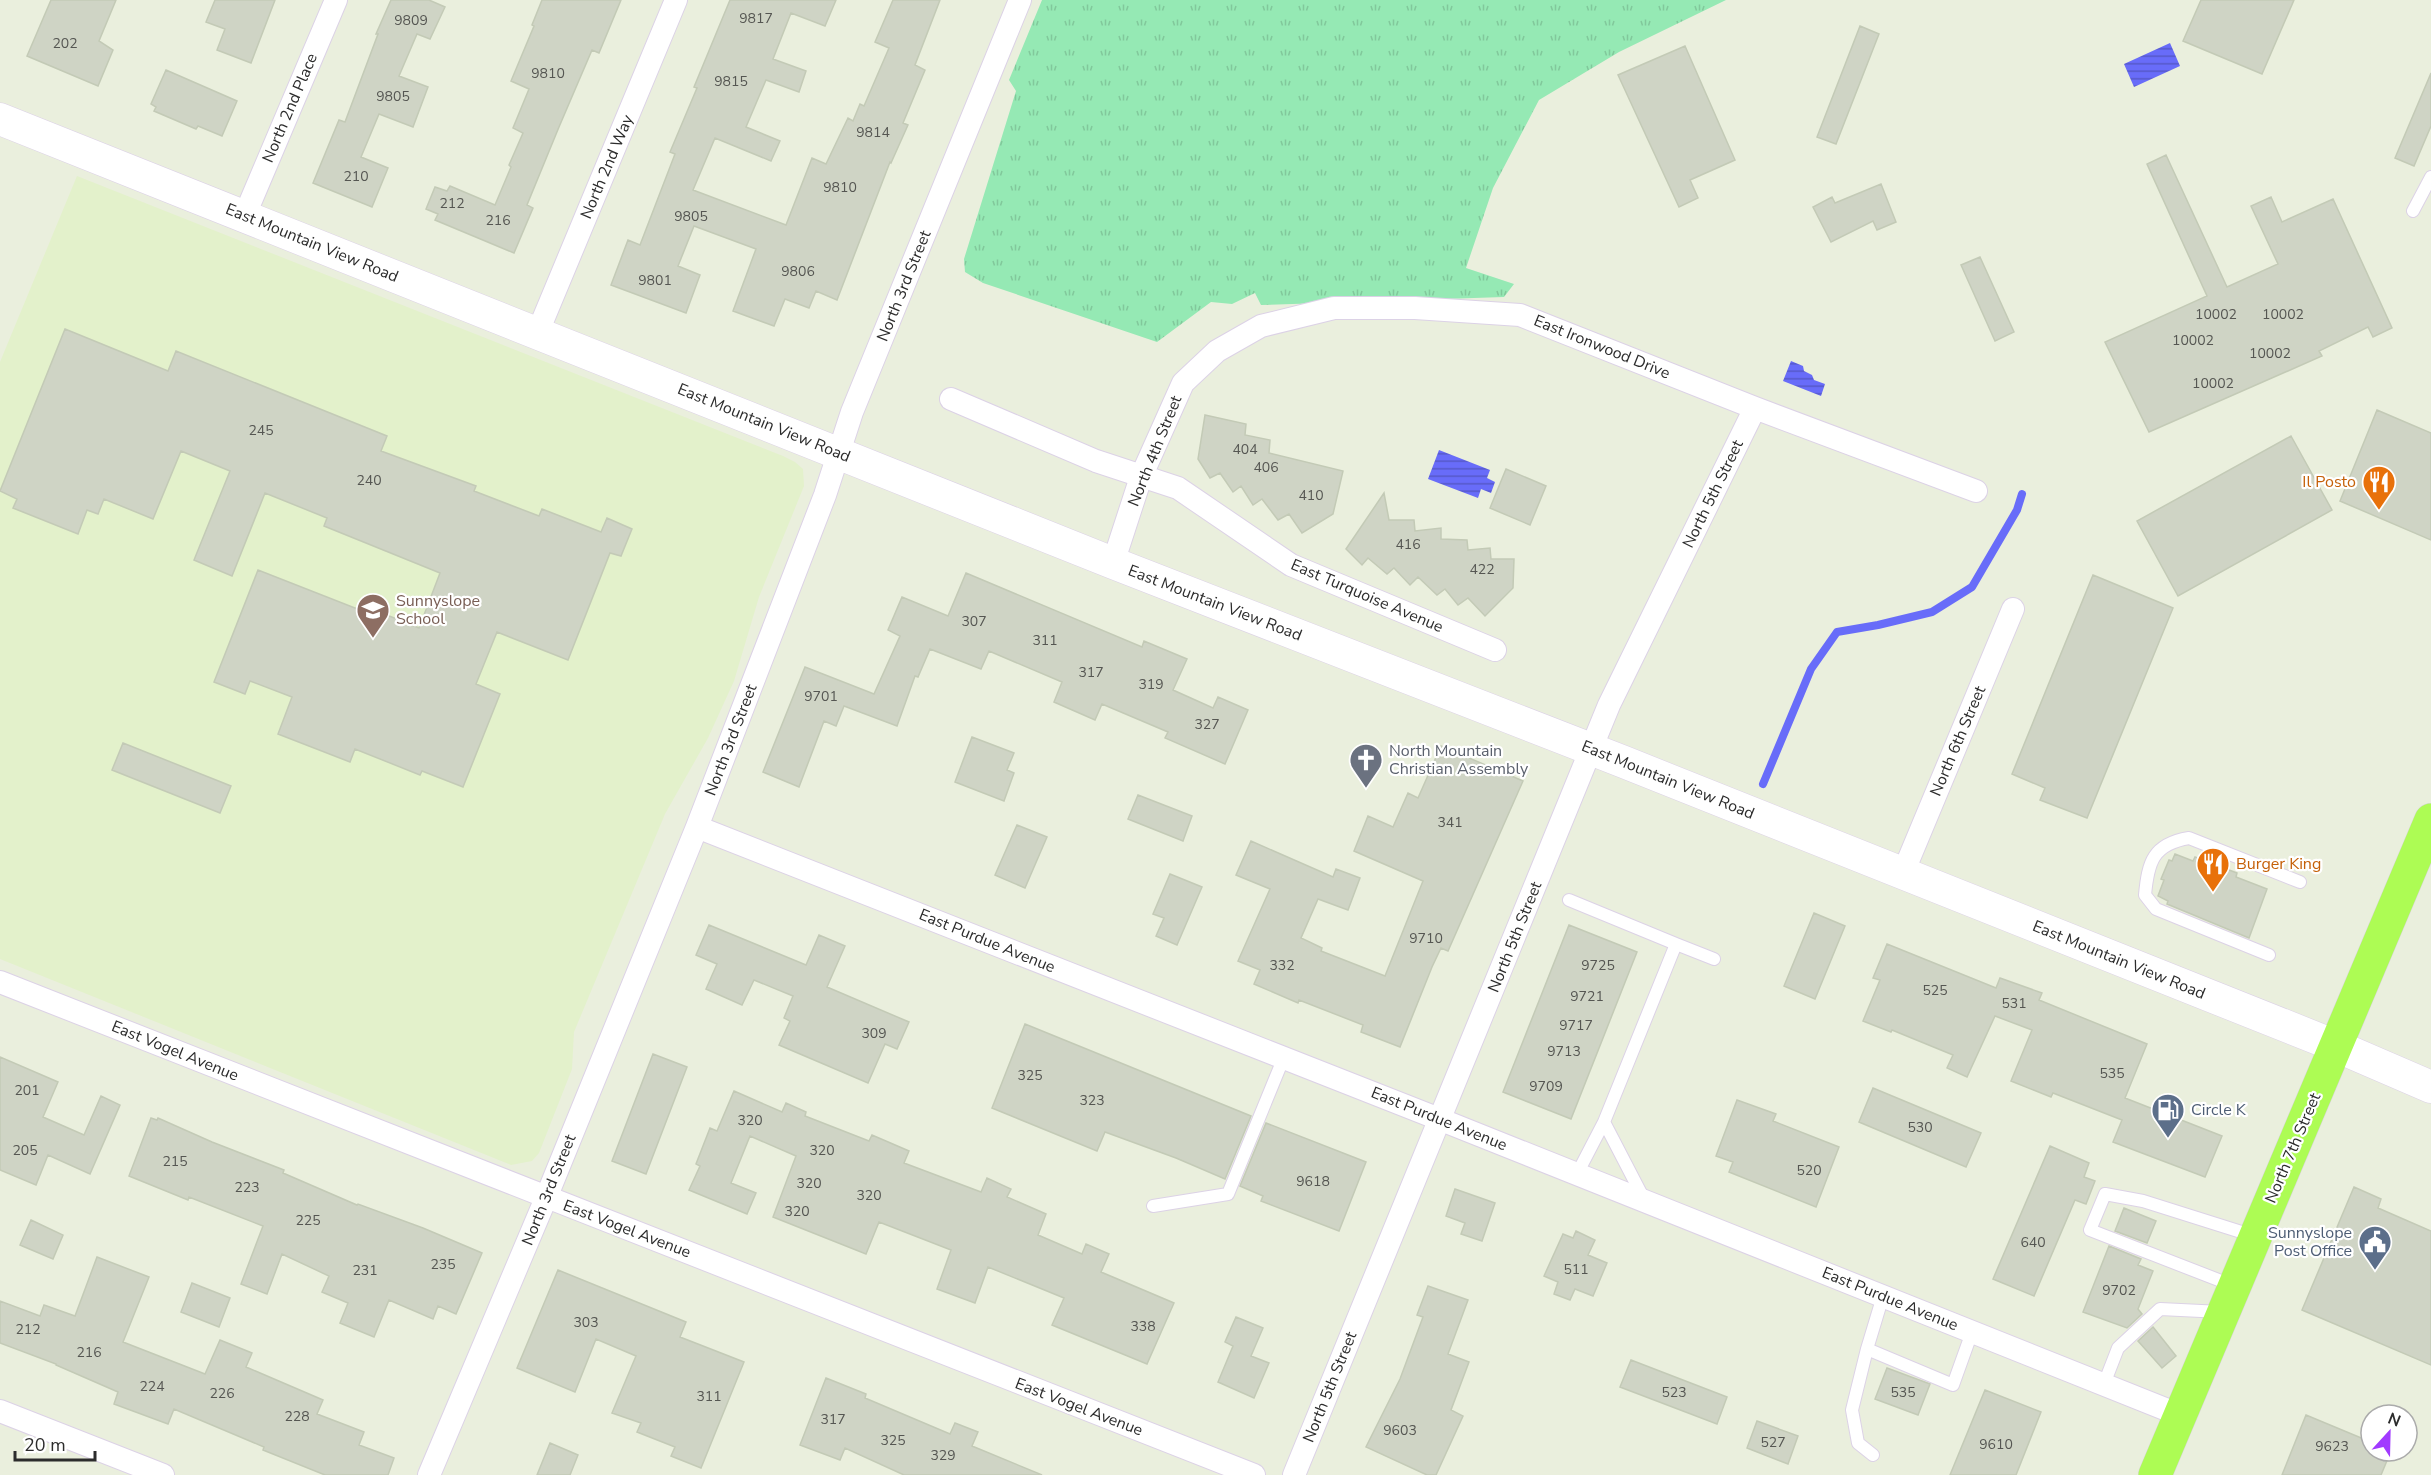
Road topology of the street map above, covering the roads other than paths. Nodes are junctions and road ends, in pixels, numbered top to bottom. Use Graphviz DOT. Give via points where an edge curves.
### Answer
graph roads {
  1 [pos="336,0"];
  2 [pos="676,0"];
  3 [pos="1020,0"];
  4 [pos="0,118"];
  5 [pos="2431,177"];
  6 [pos="2414,211"];
  7 [pos="244,217"];
  8 [pos="537,334"];
  9 [pos="1217,351"];
  10 [pos="951,399"];
  11 [pos="1755,408"];
  12 [pos="839,453"];
  13 [pos="1141,477"];
  14 [pos="1976,490"];
  15 [pos="1113,563"];
  16 [pos="2013,609"];
  17 [pos="1494,650"];
  18 [pos="1592,749"];
  19 [pos="2431,820"];
  20 [pos="697,827"];
  21 [pos="1903,873"];
  22 [pos="2300,882"];
  23 [pos="1569,900"];
  24 [pos="1676,944"];
  25 [pos="2270,955"];
  26 [pos="1714,959"];
  27 [pos="0,982"];
  28 [pos="2336,1046"];
  29 [pos="1284,1058"];
  30 [pos="2431,1087"];
  31 [pos="1439,1119"];
  32 [pos="1604,1122"];
  33 [pos="1577,1174"];
  34 [pos="546,1198"];
  35 [pos="1646,1201"];
  36 [pos="1153,1206"];
  37 [pos="2255,1236"];
  38 [pos="1883,1296"];
  39 [pos="2229,1299"];
  40 [pos="1972,1332"];
  41 [pos="1867,1349"];
  42 [pos="2104,1384"];
  43 [pos="0,1411"];
  44 [pos="2180,1415"];
  45 [pos="1873,1455"];
  46 [pos="163,1475"];
  47 [pos="429,1475"];
  48 [pos="1254,1475"];
  49 [pos="1294,1475"];
  50 [pos="2155,1475"];
  1 -- 7 [label="street, North 2nd Place"];
  2 -- 8 [label="street, North 2nd Way"];
  3 -- 12 [label="street, North 3rd Street" via="852,411"];
  4 -- 7 [label="street, East Mountain View Road"];
  5 -- 6 [label="lane"];
  7 -- 8 [label="street, East Mountain View Road"];
  8 -- 12 [label="street, East Mountain View Road"];
  9 -- 11 [label="street, East Ironwood Drive" via="1262,326 1334,308 1415,308 1520,315"];
  9 -- 13 [label="street, North 4th Street" via="1183,383"];
  10 -- 13 [label="street, East Turquoise Avenue"];
  11 -- 14 [label="street, East Ironwood Drive"];
  11 -- 18 [label="street, North 5th Street" via="1609,705"];
  12 -- 15 [label="street, East Mountain View Road"];
  12 -- 20 [label="street, North 3rd Street"];
  13 -- 15 [label="street, North 4th Street"];
  13 -- 17 [label="street, East Turquoise Avenue" via="1178,488 1291,565"];
  15 -- 18 [label="street, East Mountain View Road"];
  16 -- 21 [label="street, North 6th Street"];
  18 -- 21 [label="street, East Mountain View Road"];
  18 -- 31 [label="street, North 5th Street"];
  19 -- 28 [label="main road, North 7th Street"];
  20 -- 29 [label="street, East Purdue Avenue"];
  20 -- 34 [label="street, North 3rd Street"];
  21 -- 28 [label="street, East Mountain View Road"];
  22 -- 25 [label="lane" via="2189,838 2164,845 2152,862 2145,895 2156,909"];
  23 -- 24 [label="lane"];
  24 -- 26 [label="lane"];
  24 -- 32 [label="lane"];
  27 -- 34 [label="street, East Vogel Avenue"];
  28 -- 30 [label="street, East Mountain View Road"];
  28 -- 37 [label="main road, North 7th Street"];
  29 -- 31 [label="street, East Purdue Avenue"];
  29 -- 36 [label="lane" via="1228,1194"];
  31 -- 33 [label="street, East Purdue Avenue"];
  31 -- 49 [label="street, North 5th Street"];
  32 -- 33 [label="lane"];
  32 -- 35 [label="lane"];
  33 -- 35 [label="street, East Purdue Avenue"];
  34 -- 47 [label="street, North 3rd Street"];
  34 -- 48 [label="street, East Vogel Avenue"];
  35 -- 38 [label="street, East Purdue Avenue"];
  37 -- 39 [label="main road, North 7th Street"];
  37 -- 39 [label="lane" via="2144,1201 2105,1194 2090,1230"];
  38 -- 40 [label="street, East Purdue Avenue"];
  38 -- 41 [label="lane"];
  39 -- 42 [label="lane" via="2160,1309 2118,1348"];
  39 -- 44 [label="main road, North 7th Street"];
  40 -- 41 [label="lane" via="1953,1385"];
  40 -- 42 [label="street, East Purdue Avenue"];
  41 -- 45 [label="lane" via="1852,1410 1858,1443"];
  42 -- 44 [label="street, East Purdue Avenue"];
  43 -- 46 [label="street"];
  44 -- 50 [label="main road, North 7th Street"];
}
